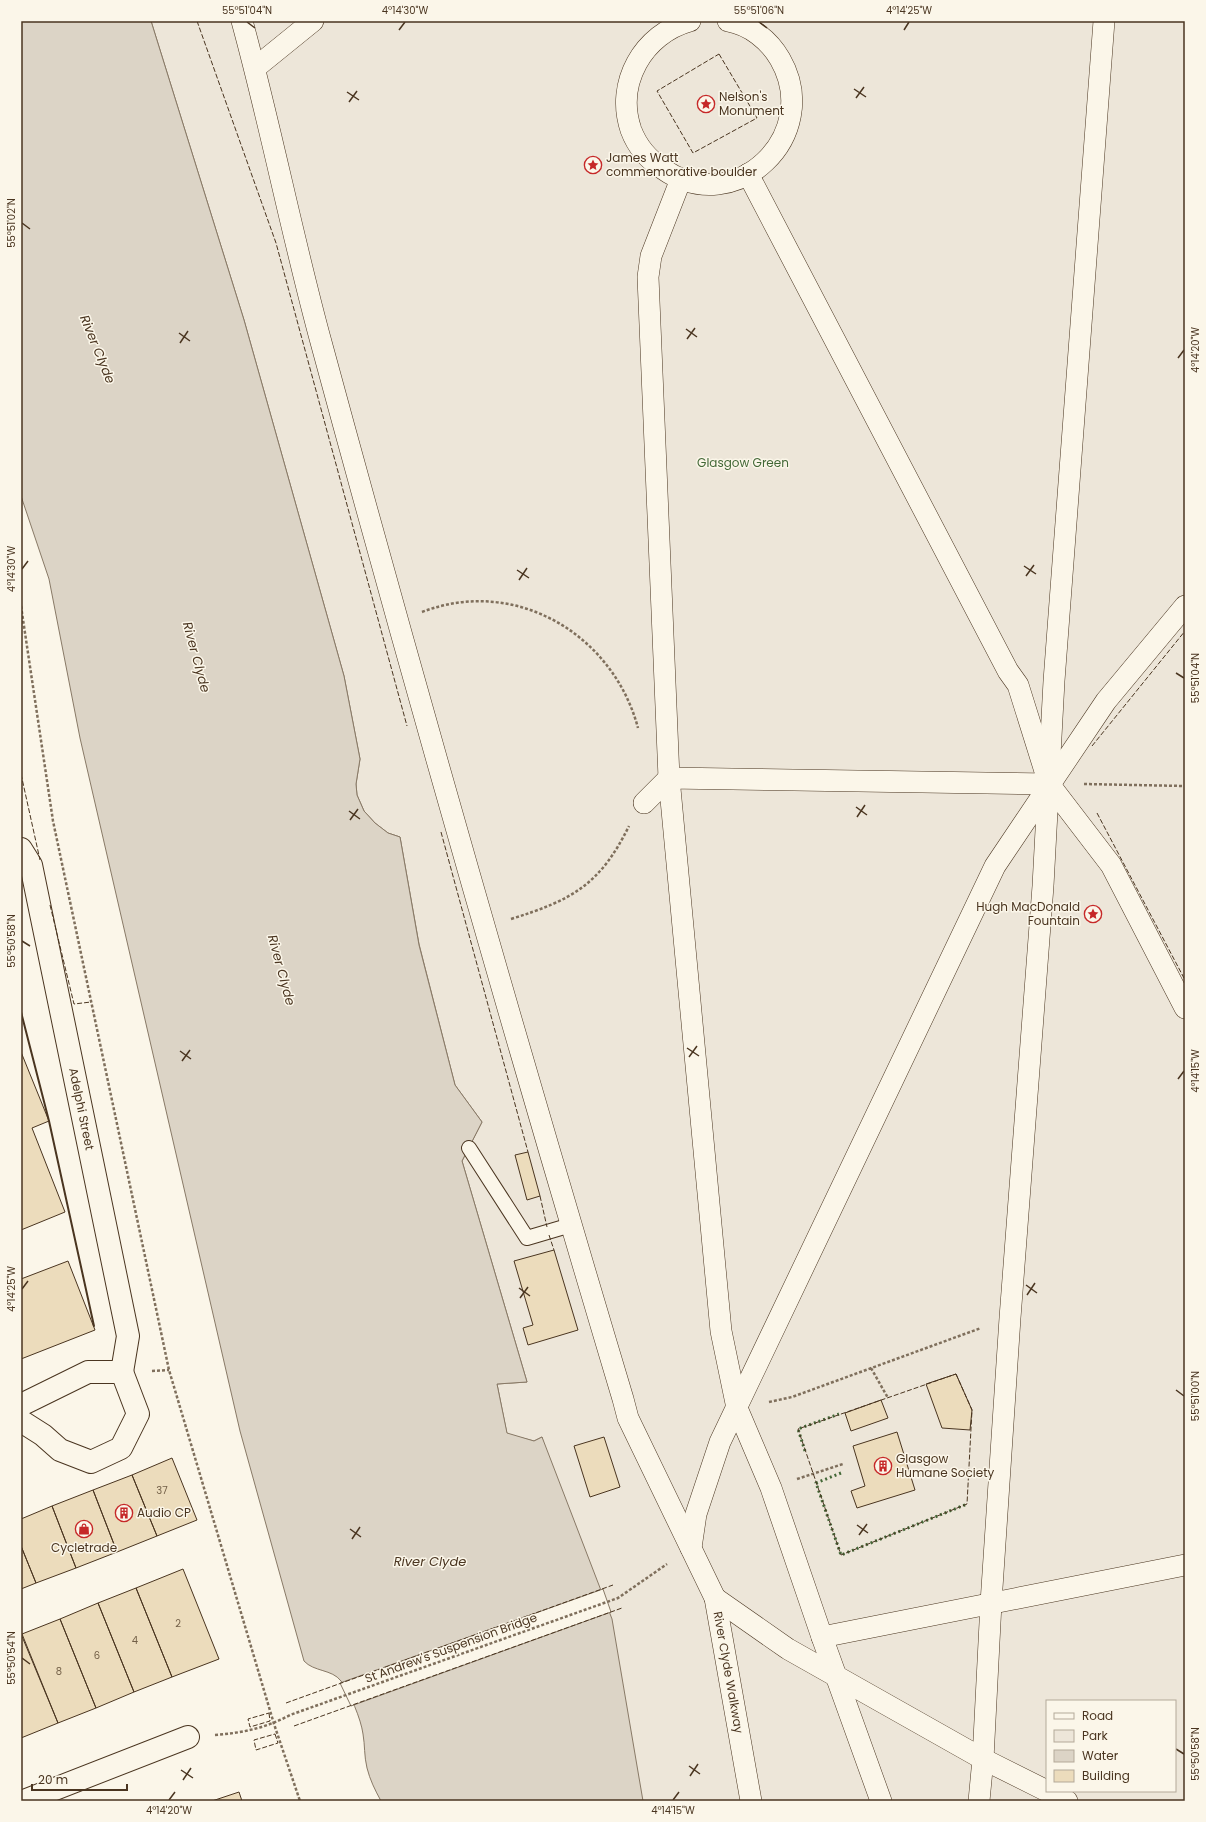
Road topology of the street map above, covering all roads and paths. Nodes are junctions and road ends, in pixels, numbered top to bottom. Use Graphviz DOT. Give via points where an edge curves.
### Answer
graph roads {
  1 [pos="242,21"];
  2 [pos="313,21"];
  3 [pos="728,21"];
  4 [pos="1104,21"];
  5 [pos="682,22"];
  6 [pos="255,68"];
  7 [pos="748,174"];
  8 [pos="681,179"];
  9 [pos="21,606"];
  10 [pos="1185,606"];
  11 [pos="398,622"];
  12 [pos="640,735"];
  13 [pos="669,778"];
  14 [pos="1049,784"];
  15 [pos="1185,786"];
  16 [pos="644,803"];
  17 [pos="631,822"];
  18 [pos="21,849"];
  19 [pos="508,920"];
  20 [pos="1185,1008"];
  21 [pos="468,1148"];
  22 [pos="571,1225"];
  23 [pos="1010,1318"];
  24 [pos="871,1368"];
  25 [pos="122,1372"];
  26 [pos="888,1398"];
  27 [pos="21,1405"];
  28 [pos="737,1408"];
  29 [pos="21,1421"];
  30 [pos="843,1464"];
  31 [pos="771,1488"];
  32 [pos="691,1548"];
  33 [pos="1185,1565"];
  34 [pos="715,1598"];
  35 [pos="991,1603"];
  36 [pos="822,1637"];
  37 [pos="836,1675"];
  38 [pos="274,1724"];
  39 [pos="188,1737"];
  40 [pos="983,1759"];
  41 [pos="1046,1790"];
  42 [pos="1049,1792"];
  43 [pos="24,1801"];
  44 [pos="300,1801"];
  45 [pos="752,1801"];
  46 [pos="882,1801"];
  47 [pos="979,1801"];
  48 [pos="1067,1801"];
  1 -- 6 [label="street, River Clyde Walkway"];
  2 -- 6 [label="street"];
  3 -- 7 [label="street" via="746,27 768,43 784,66 791,92 790,120 780,145 762,166"];
  4 -- 14 [label="street" via="1054,681"];
  5 -- 8 [label="street" via="655,38 645,49 631,74 626,102 631,130 646,154 662,169"];
  6 -- 11 [label="street, River Clyde Walkway" via="319,336"];
  7 -- 8 [label="street" via="723,183 709,184"];
  7 -- 14 [label="street" via="1004,664 1018,685"];
  8 -- 13 [label="street" via="652,256 648,278"];
  9 -- 38 [label="path" via="53,821 169,1370"];
  10 -- 14 [label="street" via="1106,701"];
  11 -- 12 [label="path" via="434,607 475,600 514,606 551,617 594,649 616,676 629,701"];
  11 -- 22 [label="street, River Clyde Walkway"];
  13 -- 14 [label="street"];
  13 -- 16 [label="street"];
  13 -- 28 [label="street" via="721,1331"];
  14 -- 15 [label="path"];
  14 -- 20 [label="street" via="1111,865"];
  14 -- 23 [label="street"];
  14 -- 28 [label="street" via="995,866"];
  17 -- 19 [label="path" via="606,864 577,891 561,902"];
  18 -- 25 [label="street, Adelphi Street" via="31,865 128,1336"];
  21 -- 22 [label="lane" via="528,1238"];
  22 -- 32 [label="street, River Clyde Walkway" via="628,1418"];
  23 -- 24 [label="path"];
  23 -- 35 [label="street"];
  24 -- 26 [label="path"];
  24 -- 28 [label="path" via="792,1397"];
  25 -- 27 [label="street" via="88,1372"];
  25 -- 29 [label="street" via="138,1414 120,1448 92,1462 60,1450"];
  28 -- 31 [label="street"];
  28 -- 32 [label="street" via="720,1442 696,1514"];
  30 -- 31 [label="path"];
  31 -- 36 [label="street"];
  32 -- 34 [label="street, River Clyde Walkway"];
  32 -- 38 [label="path, St Andrew's Suspension Bridge" via="618,1598 290,1715"];
  33 -- 35 [label="street"];
  34 -- 37 [label="street" via="788,1649"];
  34 -- 45 [label="street, River Clyde Walkway"];
  35 -- 36 [label="street"];
  35 -- 40 [label="street"];
  36 -- 37 [label="street"];
  37 -- 40 [label="street"];
  37 -- 46 [label="street"];
  38 -- 39 [label="path, St Andrew's Suspension Bridge" via="244,1732"];
  38 -- 44 [label="path"];
  39 -- 43 [label="street"];
  40 -- 41 [label="street"];
  40 -- 47 [label="street"];
  42 -- 48 [label="street"];
}
